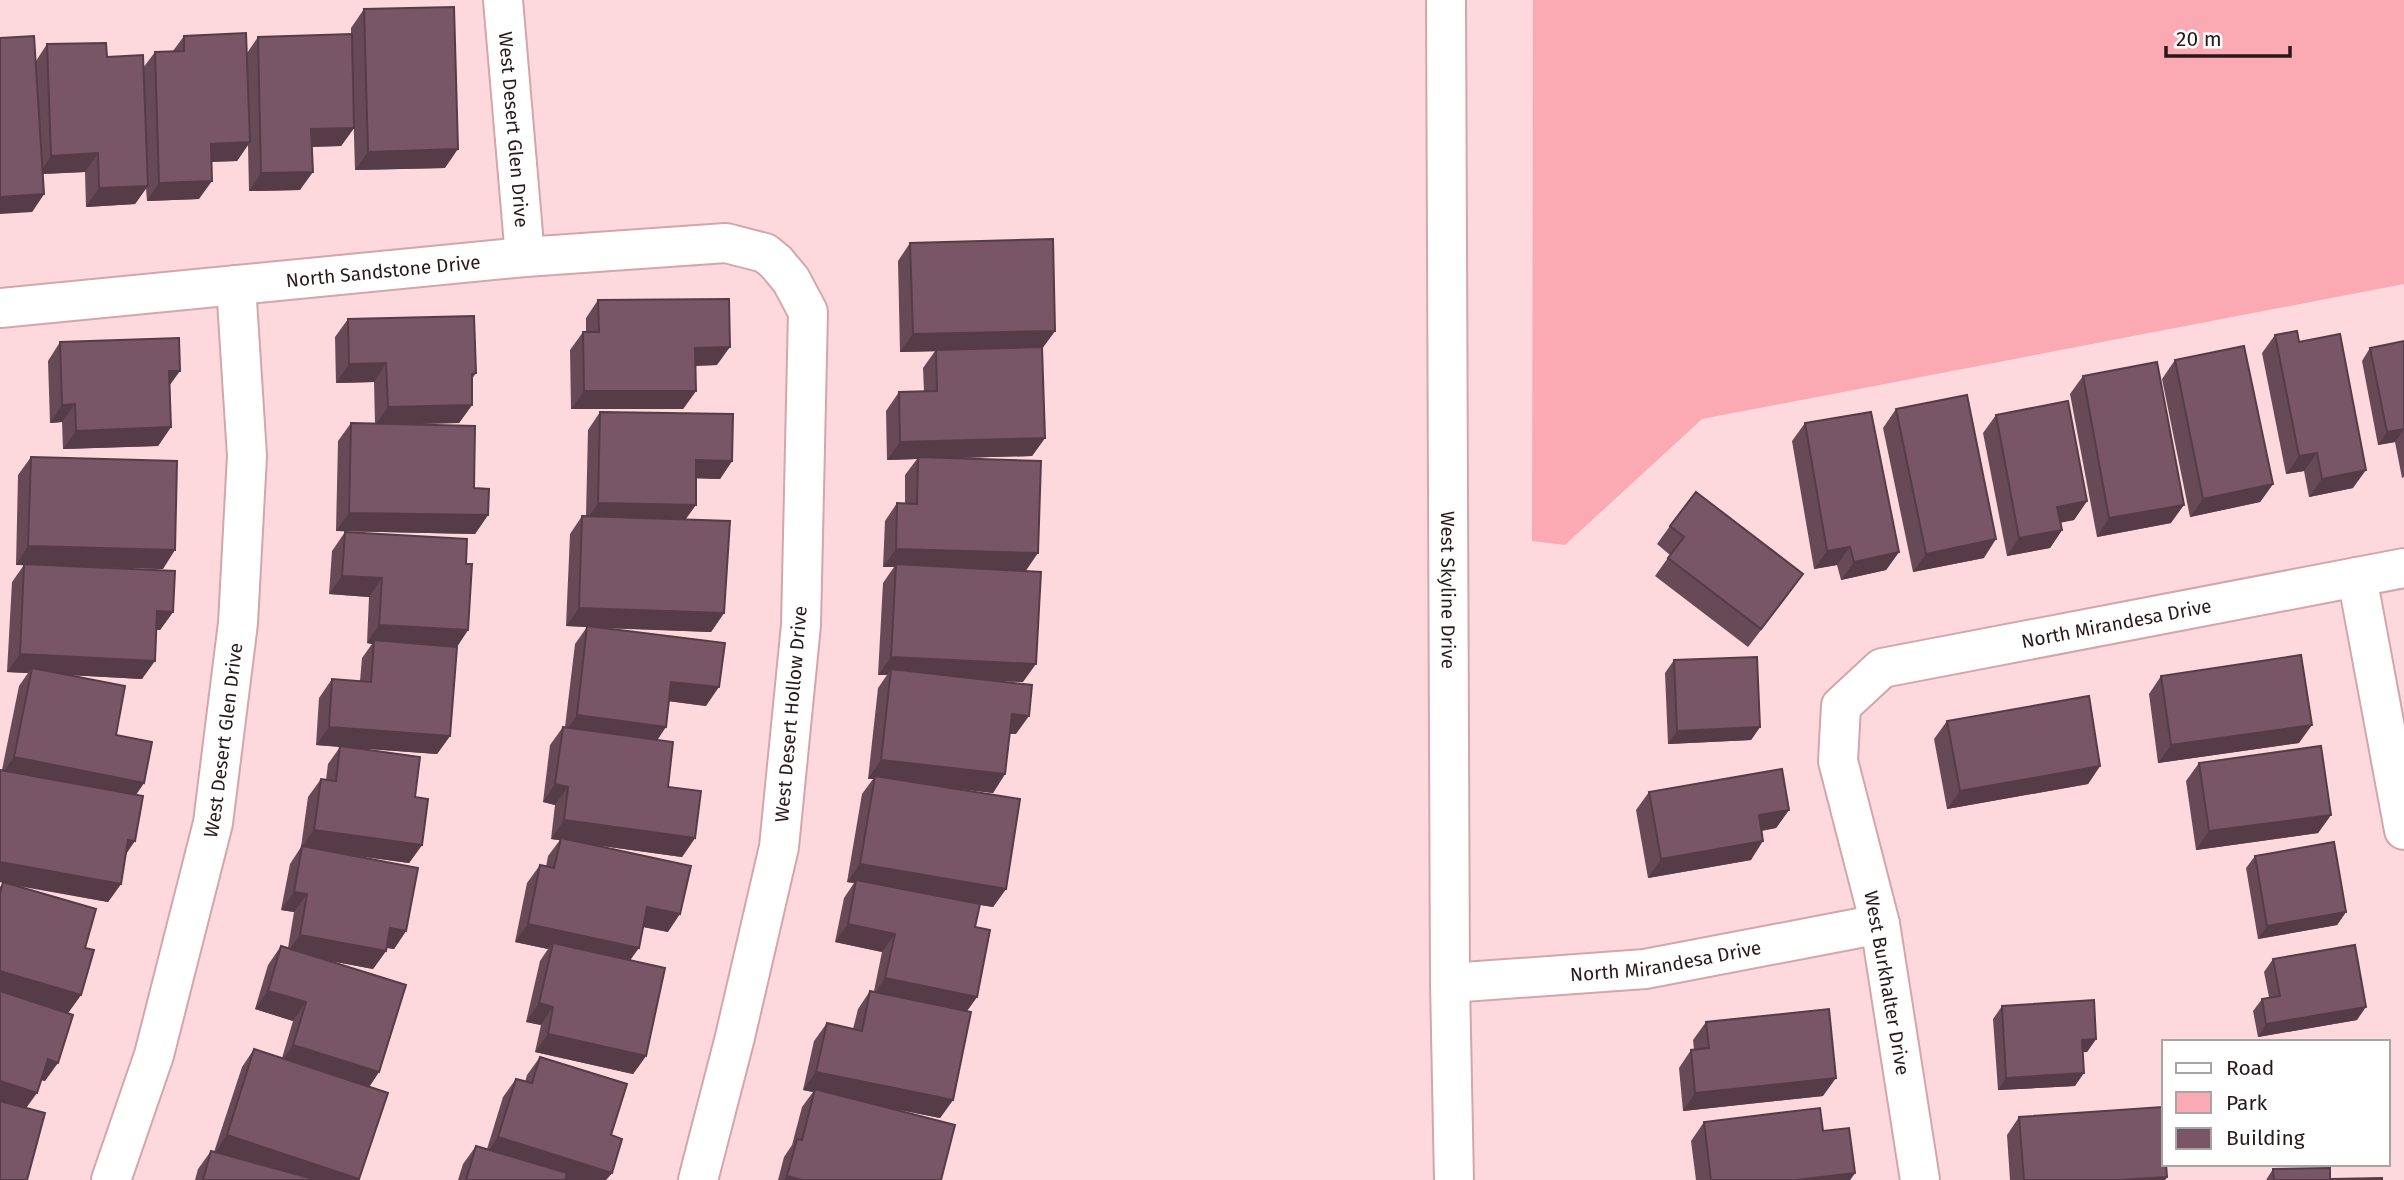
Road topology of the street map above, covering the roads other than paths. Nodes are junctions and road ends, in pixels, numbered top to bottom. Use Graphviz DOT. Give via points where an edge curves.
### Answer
graph roads {
  1 [pos="503,0"];
  2 [pos="1446,15"];
  3 [pos="765,253"];
  4 [pos="525,257"];
  5 [pos="236,285"];
  6 [pos="0,308"];
  7 [pos="2404,568"];
  8 [pos="2357,577"];
  9 [pos="1841,706"];
  10 [pos="2404,830"];
  11 [pos="1880,924"];
  12 [pos="1450,983"];
  13 [pos="111,1180"];
  14 [pos="698,1180"];
  15 [pos="1454,1180"];
  16 [pos="1920,1180"];
  1 -- 4 [label="street, West Desert Glen Drive"];
  2 -- 12 [label="street, West Skyline Drive"];
  3 -- 4 [label="street, North Sandstone Drive" via="726,243"];
  3 -- 14 [label="street, West Desert Hollow Drive" via="791,280 808,312 801,625 779,847"];
  4 -- 5 [label="street, North Sandstone Drive"];
  5 -- 6 [label="street, North Sandstone Drive"];
  5 -- 13 [label="street, West Desert Glen Drive" via="247,456 238,624 213,823 154,1055"];
  7 -- 8 [label="street, North Mirandesa Drive"];
  8 -- 9 [label="street, North Mirandesa Drive" via="1882,668"];
  8 -- 10 [label="street"];
  9 -- 11 [label="street, West Burkhalter Drive" via="1838,761"];
  11 -- 12 [label="street, North Mirandesa Drive" via="1645,969"];
  11 -- 16 [label="street, West Burkhalter Drive"];
  12 -- 15 [label="street, West Skyline Drive"];
}
